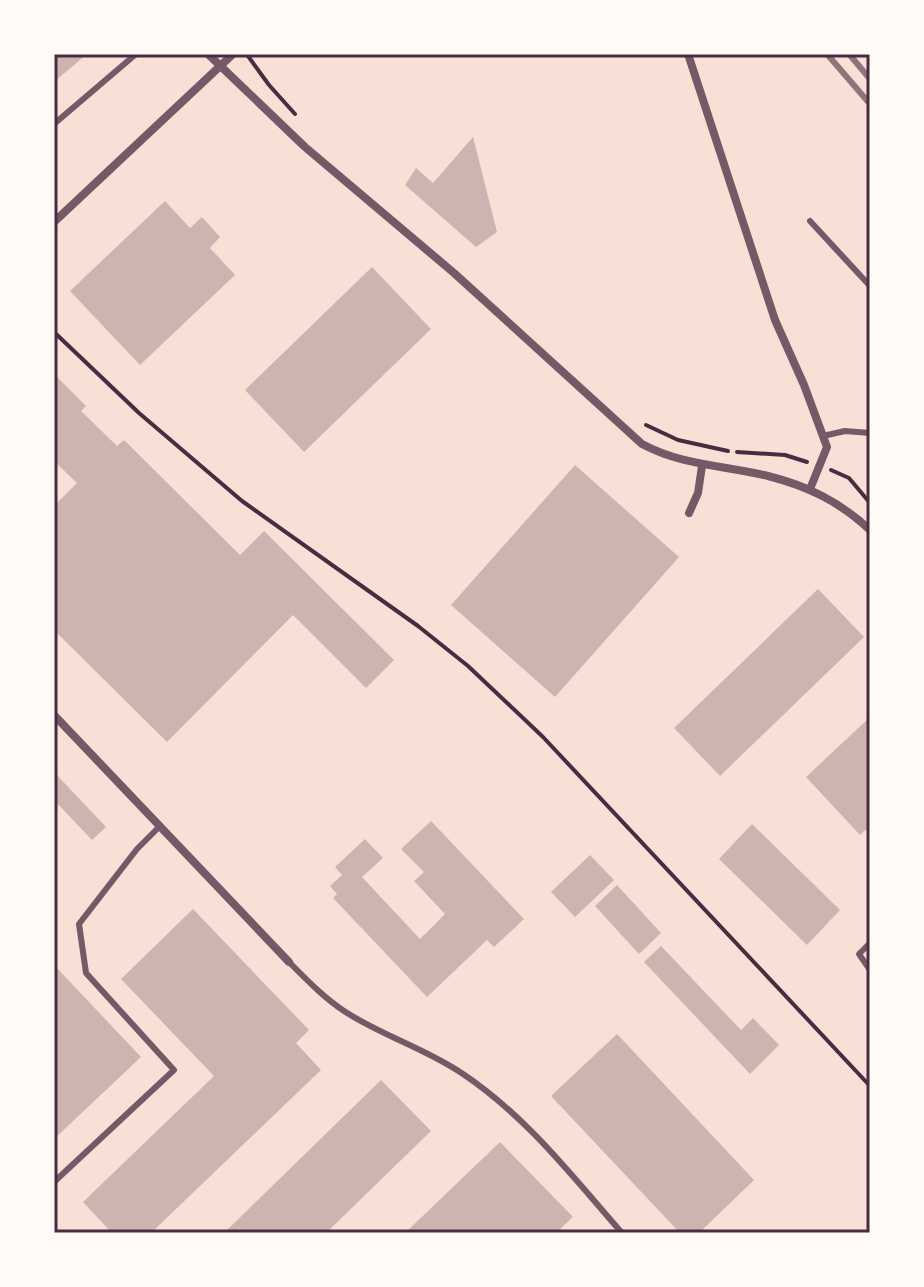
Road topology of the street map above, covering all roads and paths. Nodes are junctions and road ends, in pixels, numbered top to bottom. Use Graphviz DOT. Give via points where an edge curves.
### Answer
graph roads {
  1 [pos="136,54"];
  2 [pos="208,54"];
  3 [pos="233,54"];
  4 [pos="247,54"];
  5 [pos="688,54"];
  6 [pos="257,66"];
  7 [pos="219,67"];
  8 [pos="54,124"];
  9 [pos="810,221"];
  10 [pos="54,222"];
  11 [pos="870,286"];
  12 [pos="54,332"];
  13 [pos="870,433"];
  14 [pos="823,436"];
  15 [pos="702,466"];
  16 [pos="810,489"];
  17 [pos="689,513"];
  18 [pos="870,530"];
  19 [pos="54,715"];
  20 [pos="160,826"];
  21 [pos="870,943"];
  22 [pos="289,962"];
  23 [pos="870,970"];
  24 [pos="870,1086"];
  25 [pos="54,1182"];
  26 [pos="622,1233"];
  1 -- 8 [label="lane"];
  2 -- 7 [label="street"];
  3 -- 7 [label="street"];
  4 -- 6 [label="path"];
  5 -- 14 [label="street" via="775,320"];
  7 -- 10 [label="street"];
  7 -- 15 [label="street" via="642,444"];
  9 -- 11 [label="lane"];
  12 -- 24 [label="path" via="242,501 468,666 543,737"];
  13 -- 14 [label="lane"];
  14 -- 16 [label="street" via="827,447"];
  15 -- 16 [label="street" via="766,475"];
  15 -- 17 [label="street"];
  16 -- 18 [label="street" via="838,503"];
  19 -- 20 [label="street"];
  20 -- 22 [label="street"];
  20 -- 25 [label="lane" via="79,924 86,973 174,1070"];
  21 -- 23 [label="lane" via="859,954"];
  22 -- 26 [label="lane" via="347,1013 435,1056 501,1103"];
}
